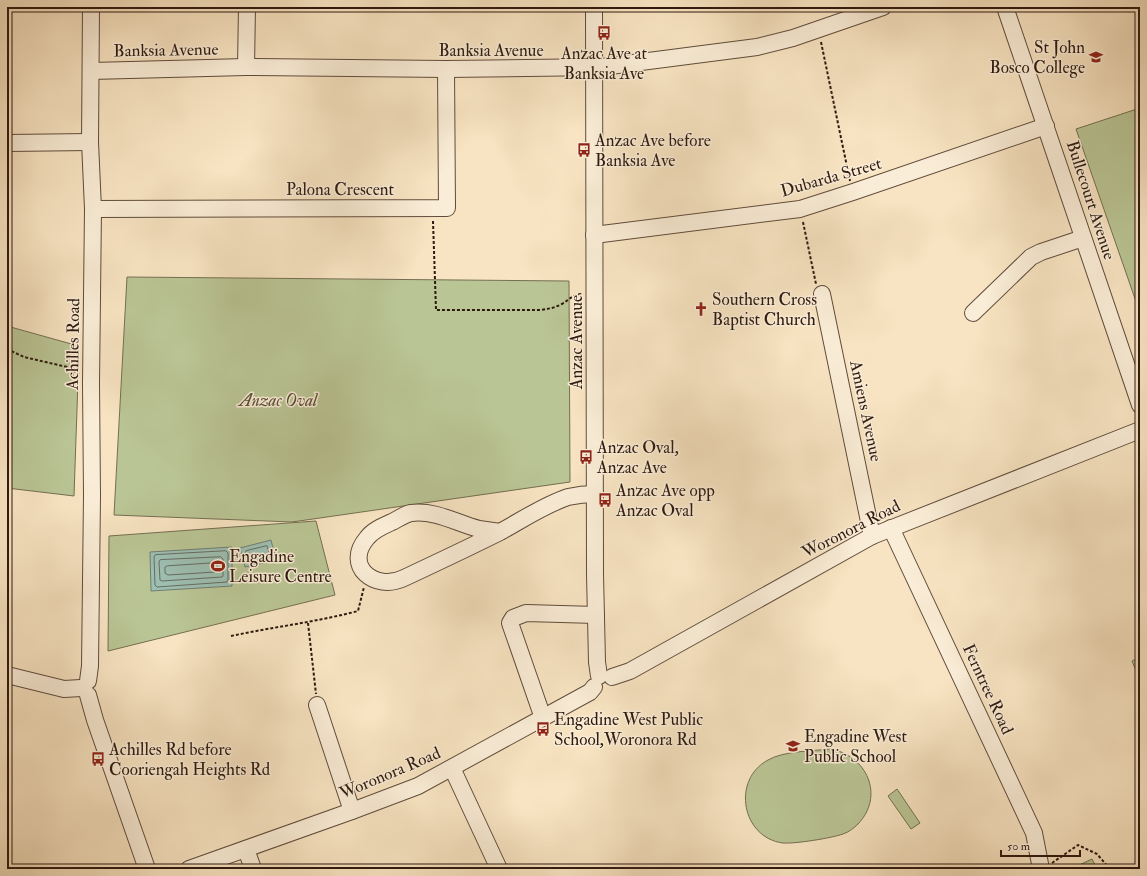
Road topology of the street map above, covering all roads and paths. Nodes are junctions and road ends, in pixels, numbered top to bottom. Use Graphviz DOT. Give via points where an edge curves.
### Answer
graph roads {
  1 [pos="91,7"];
  2 [pos="247,7"];
  3 [pos="594,7"];
  4 [pos="1005,7"];
  5 [pos="878,8"];
  6 [pos="818,29"];
  7 [pos="246,67"];
  8 [pos="594,68"];
  9 [pos="446,69"];
  10 [pos="91,71"];
  11 [pos="1046,126"];
  12 [pos="90,142"];
  13 [pos="7,143"];
  14 [pos="853,192"];
  15 [pos="433,208"];
  16 [pos="93,209"];
  17 [pos="800,209"];
  18 [pos="594,235"];
  19 [pos="1083,238"];
  20 [pos="595,293"];
  21 [pos="822,294"];
  22 [pos="973,313"];
  23 [pos="7,349"];
  24 [pos="91,383"];
  25 [pos="1140,405"];
  26 [pos="1140,430"];
  27 [pos="595,494"];
  28 [pos="891,528"];
  29 [pos="500,532"];
  30 [pos="872,536"];
  31 [pos="372,579"];
  32 [pos="596,615"];
  33 [pos="308,622"];
  34 [pos="231,636"];
  35 [pos="7,676"];
  36 [pos="602,680"];
  37 [pos="86,688"];
  38 [pos="317,705"];
  39 [pos="543,718"];
  40 [pos="452,768"];
  41 [pos="352,812"];
  42 [pos="246,849"];
  43 [pos="1045,867"];
  44 [pos="147,869"];
  45 [pos="189,869"];
  46 [pos="253,869"];
  47 [pos="499,869"];
  48 [pos="1110,869"];
  1 -- 10 [label="street, Achilles Road"];
  2 -- 7 [label="street"];
  3 -- 8 [label="street, Anzac Avenue"];
  4 -- 11 [label="street, Bullecourt Avenue"];
  5 -- 6 [label="street, Banksia Avenue"];
  6 -- 8 [label="street, Banksia Avenue" via="776,43 740,50"];
  6 -- 14 [label="path"];
  7 -- 9 [label="street, Banksia Avenue"];
  7 -- 10 [label="street, Banksia Avenue"];
  8 -- 9 [label="street, Banksia Avenue"];
  8 -- 18 [label="street, Anzac Avenue"];
  9 -- 15 [label="street, Palona Crescent" via="447,208"];
  10 -- 12 [label="street, Achilles Road"];
  11 -- 14 [label="street, Dubarda Street"];
  11 -- 19 [label="street, Bullecourt Avenue"];
  12 -- 13 [label="street"];
  12 -- 16 [label="street, Achilles Road"];
  14 -- 17 [label="street, Dubarda Street"];
  15 -- 16 [label="street, Palona Crescent"];
  15 -- 20 [label="path" via="436,310 540,310 553,308 576,294"];
  16 -- 24 [label="street, Achilles Road"];
  17 -- 18 [label="street, Dubarda Street"];
  17 -- 21 [label="path" via="817,288"];
  18 -- 20 [label="street, Anzac Avenue"];
  19 -- 22 [label="street" via="1031,256"];
  19 -- 25 [label="street, Bullecourt Avenue"];
  20 -- 27 [label="street, Anzac Avenue"];
  21 -- 30 [label="street, Amiens Avenue"];
  23 -- 24 [label="path" via="24,357 67,367"];
  24 -- 37 [label="street, Achilles Road" via="90,666"];
  26 -- 28 [label="street, Woronora Road"];
  27 -- 29 [label="street" via="566,498"];
  27 -- 32 [label="street, Anzac Avenue"];
  28 -- 30 [label="street, Woronora Road"];
  28 -- 43 [label="street, Ferntree Road" via="1034,833"];
  29 -- 31 [label="street" via="400,580 383,583"];
  29 -- 31 [label="street" via="479,529 432,513 410,513 378,529 367,537 361,547 359,561 363,573"];
  30 -- 36 [label="street, Woronora Road" via="630,671"];
  31 -- 33 [label="path" via="363,587 358,611"];
  32 -- 36 [label="street, Anzac Avenue" via="596,662"];
  32 -- 39 [label="street" via="526,614 513,618 510,623"];
  33 -- 34 [label="path"];
  33 -- 38 [label="path"];
  35 -- 37 [label="street" via="64,689"];
  36 -- 39 [label="street, Woronora Road" via="590,692"];
  37 -- 44 [label="street, Achilles Road"];
  38 -- 41 [label="street"];
  39 -- 40 [label="street, Woronora Road"];
  40 -- 41 [label="street, Woronora Road" via="418,786"];
  40 -- 47 [label="street"];
  41 -- 42 [label="street, Woronora Road"];
  42 -- 45 [label="street, Woronora Road"];
  42 -- 46 [label="street"];
  43 -- 48 [label="path" via="1078,845 1097,854"];
}
